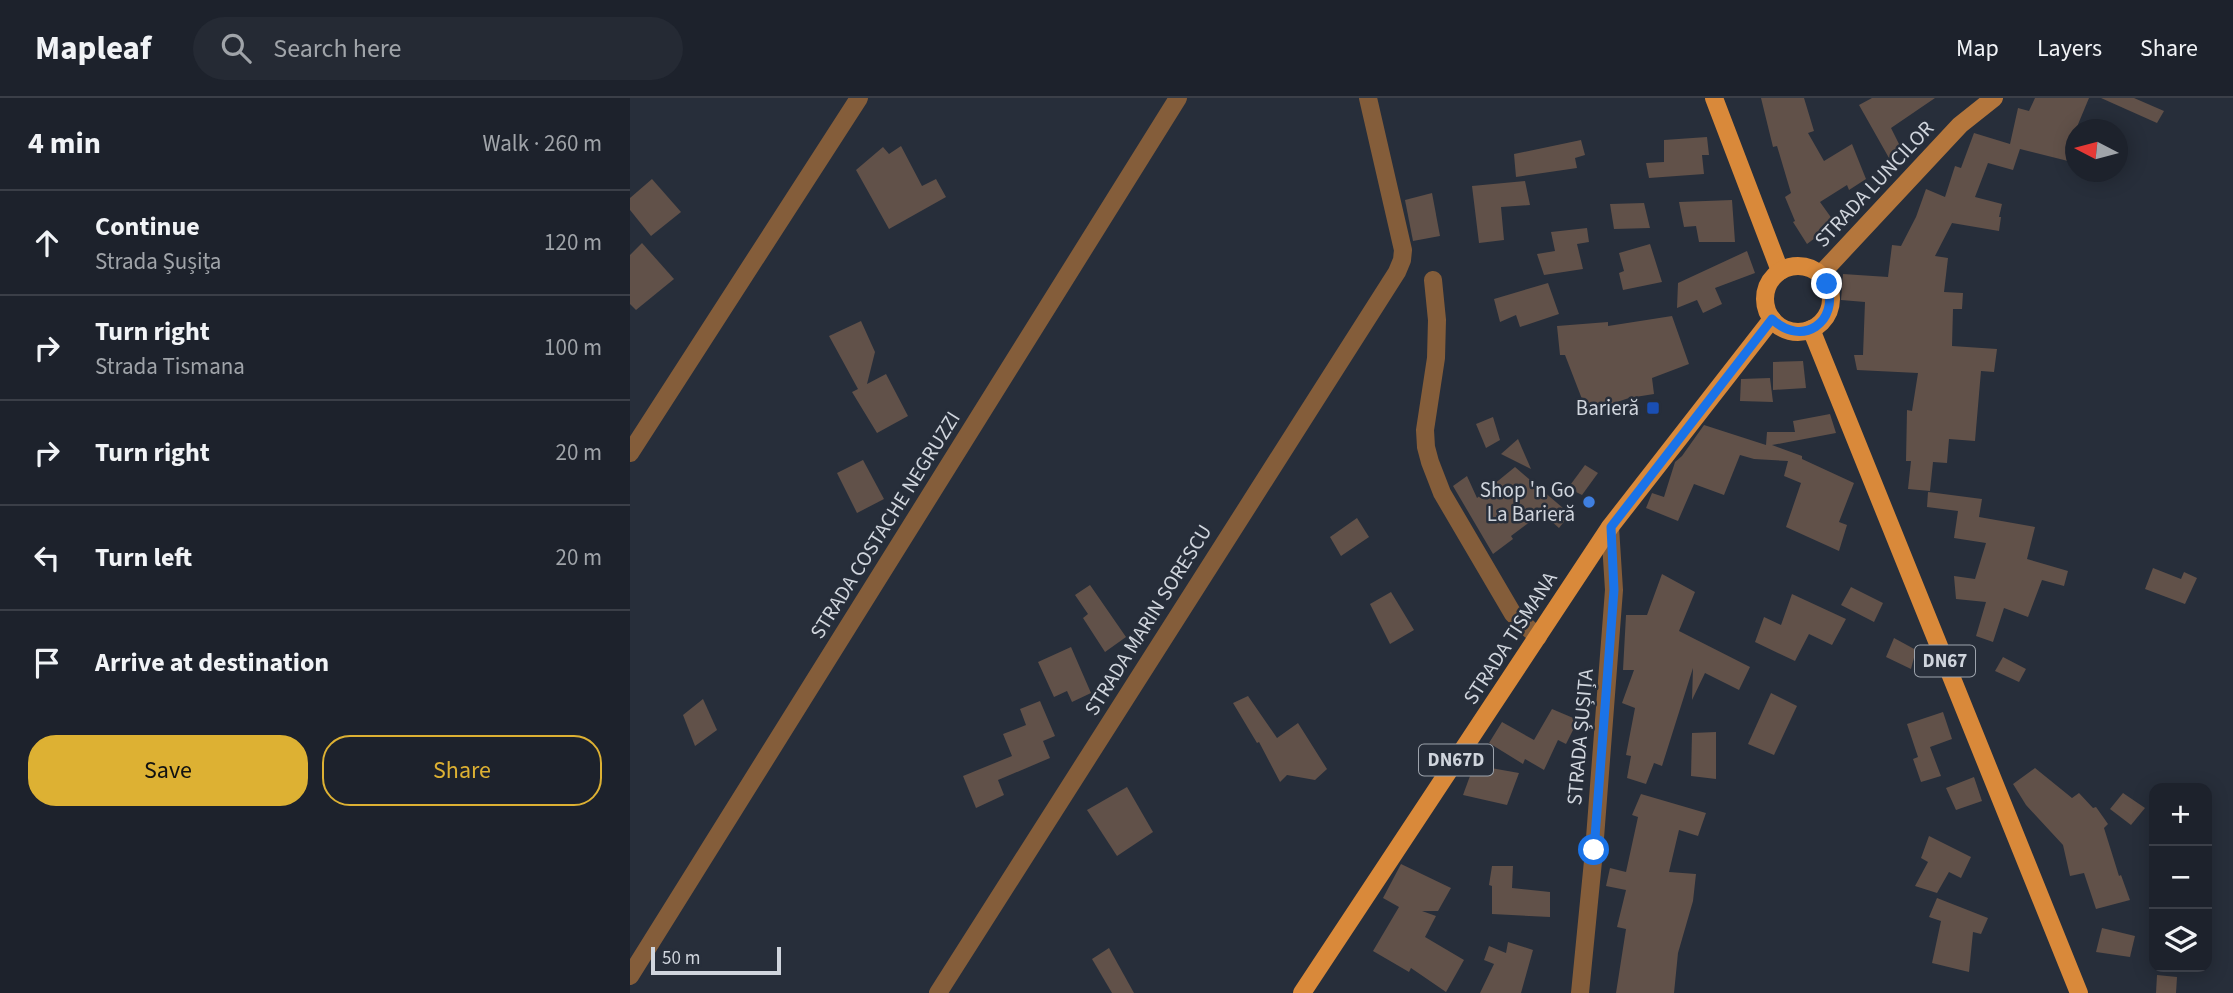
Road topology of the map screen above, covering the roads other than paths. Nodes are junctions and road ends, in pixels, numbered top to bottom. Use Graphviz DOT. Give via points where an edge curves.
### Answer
graph roads {
  1 [pos="859,98"];
  2 [pos="1178,98"];
  3 [pos="1368,98"];
  4 [pos="1714,98"];
  5 [pos="1994,98"];
  6 [pos="1780,271"];
  7 [pos="1820,275"];
  8 [pos="1433,280"];
  9 [pos="1772,319"];
  10 [pos="1811,329"];
  11 [pos="630,453"];
  12 [pos="1611,527"];
  13 [pos="1538,637"];
  14 [pos="630,976"];
  15 [pos="938,993"];
  16 [pos="1302,993"];
  17 [pos="1580,993"];
  18 [pos="2079,993"];
  1 -- 11 [label="street"];
  2 -- 14 [label="street, STRADA COSTACHE NEGRUZZI"];
  3 -- 15 [label="street, STRADA MARIN SORESCU" via="1403,250 1397,272"];
  4 -- 6 [label="main road"];
  5 -- 7 [label="main road, STRADA LUNCILOR" via="1960,125"];
  6 -- 7 [label="main road" via="1800,267"];
  6 -- 9 [label="main road" via="1765,299"];
  7 -- 10 [label="main road" via="1830,304"];
  8 -- 13 [label="street" via="1436,358 1425,430 1430,462 1442,493 1513,614"];
  9 -- 10 [label="main road" via="1790,331"];
  9 -- 12 [label="main road, STRADA TISMANA / DN67D"];
  10 -- 18 [label="main road, DN67"];
  12 -- 13 [label="main road, STRADA TISMANA / DN67D"];
  12 -- 17 [label="street, STRADA ȘUȘIȚA" via="1614,590"];
  13 -- 16 [label="main road, STRADA TISMANA / DN67D"];
}
